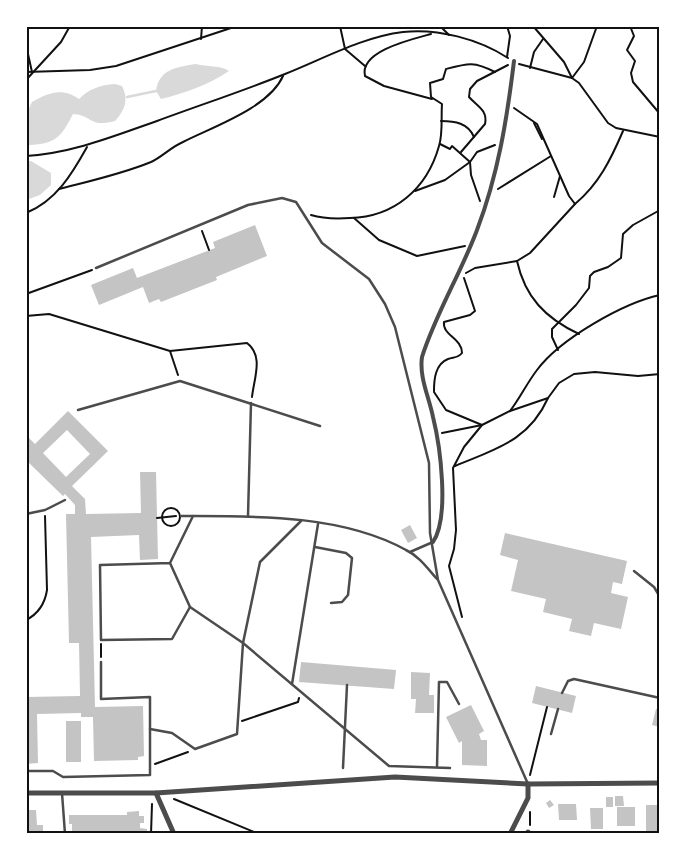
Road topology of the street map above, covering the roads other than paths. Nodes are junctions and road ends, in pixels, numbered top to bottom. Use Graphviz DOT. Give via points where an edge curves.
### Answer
graph roads {
  1 [pos="514,62"];
  2 [pos="96,268"];
  3 [pos="251,403"];
  4 [pos="78,410"];
  5 [pos="320,426"];
  6 [pos="66,500"];
  7 [pos="26,514"];
  8 [pos="181,516"];
  9 [pos="193,516"];
  10 [pos="248,516"];
  11 [pos="301,521"];
  12 [pos="318,524"];
  13 [pos="433,542"];
  14 [pos="314,546"];
  15 [pos="410,552"];
  16 [pos="170,563"];
  17 [pos="634,571"];
  18 [pos="438,580"];
  19 [pos="660,597"];
  20 [pos="331,603"];
  21 [pos="190,606"];
  22 [pos="243,643"];
  23 [pos="101,662"];
  24 [pos="292,684"];
  25 [pos="347,686"];
  26 [pos="562,692"];
  27 [pos="660,698"];
  28 [pos="459,704"];
  29 [pos="558,709"];
  30 [pos="345,729"];
  31 [pos="150,730"];
  32 [pos="551,734"];
  33 [pos="437,767"];
  34 [pos="343,768"];
  35 [pos="450,768"];
  36 [pos="26,771"];
  37 [pos="660,783"];
  38 [pos="528,784"];
  39 [pos="26,793"];
  40 [pos="62,793"];
  41 [pos="156,793"];
  42 [pos="65,834"];
  43 [pos="174,834"];
  44 [pos="510,834"];
  1 -- 13 [label="street" via="502,143 490,193 422,357 425,386 437,434 441,475 439,531"];
  2 -- 13 [label="lane" via="200,224 270,199 291,199 302,210 322,243 369,279 395,327 429,463 430,533"];
  3 -- 4 [label="lane" via="180,381"];
  3 -- 5 [label="lane"];
  3 -- 10 [label="lane"];
  6 -- 7 [label="lane" via="45,510"];
  8 -- 9 [label="lane"];
  9 -- 10 [label="lane"];
  9 -- 16 [label="lane"];
  10 -- 11 [label="lane"];
  11 -- 12 [label="lane"];
  11 -- 22 [label="lane" via="260,562"];
  12 -- 14 [label="lane"];
  12 -- 15 [label="lane" via="366,532"];
  13 -- 15 [label="lane"];
  13 -- 18 [label="lane"];
  14 -- 20 [label="lane" via="346,553 352,558 348,595 342,602"];
  14 -- 24 [label="lane"];
  15 -- 18 [label="lane"];
  16 -- 21 [label="lane"];
  16 -- 21 [label="lane" via="100,565 101,640 172,639"];
  17 -- 19 [label="lane" via="654,587"];
  18 -- 38 [label="lane"];
  21 -- 22 [label="lane"];
  22 -- 24 [label="lane"];
  22 -- 31 [label="lane" via="238,734 195,749 172,733"];
  23 -- 31 [label="lane" via="101,699 150,698"];
  24 -- 30 [label="lane"];
  25 -- 30 [label="lane"];
  26 -- 27 [label="lane" via="568,681 574,679"];
  28 -- 33 [label="lane" via="447,682 439,682"];
  29 -- 32 [label="lane"];
  30 -- 33 [label="lane" via="389,766"];
  30 -- 34 [label="lane"];
  31 -- 36 [label="lane" via="150,775 63,777 53,771"];
  33 -- 35 [label="lane"];
  37 -- 38 [label="street"];
  38 -- 41 [label="street" via="395,777"];
  38 -- 44 [label="street" via="528,798"];
  39 -- 40 [label="street"];
  40 -- 41 [label="street"];
  40 -- 42 [label="lane"];
  41 -- 43 [label="street"];
}
